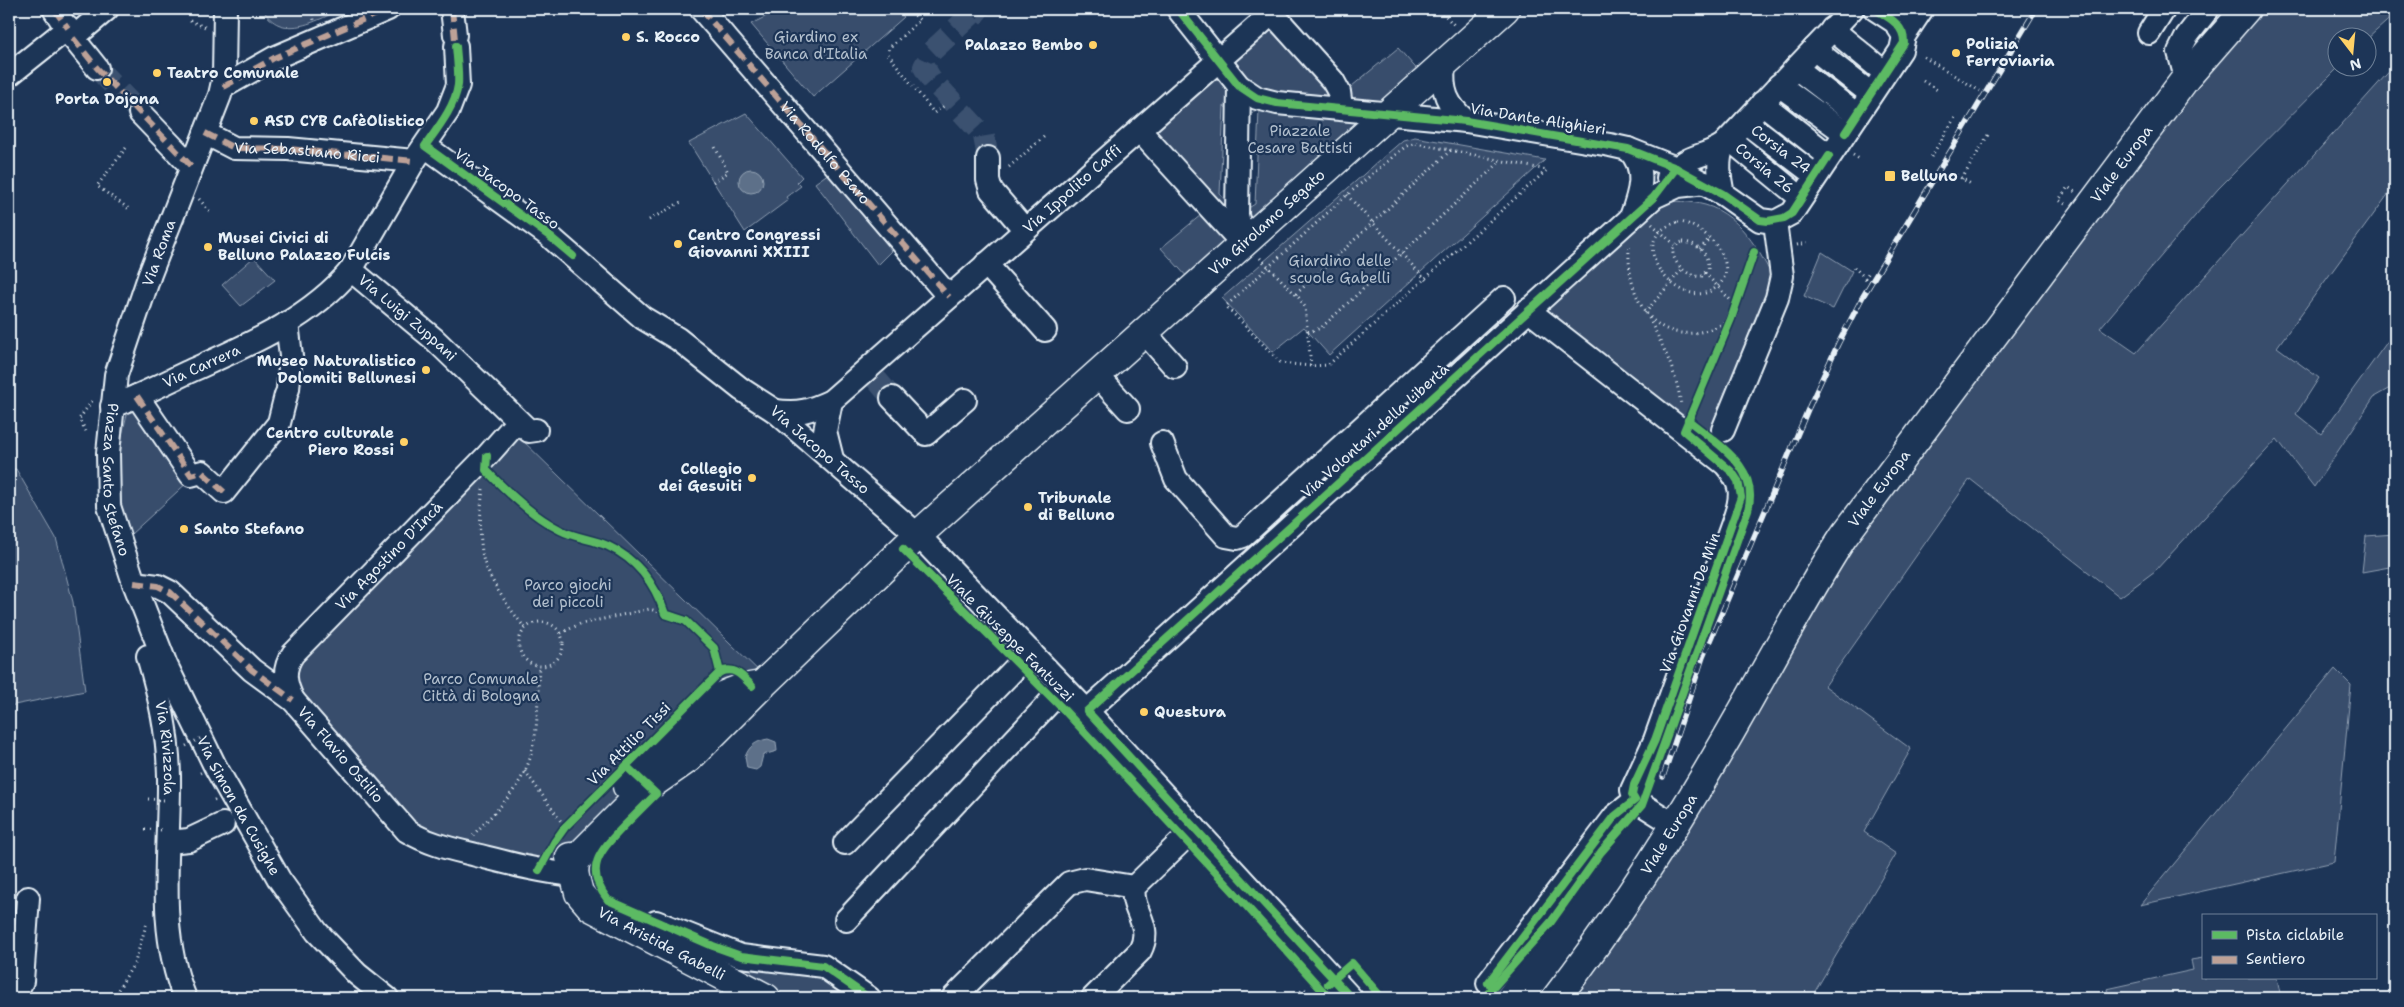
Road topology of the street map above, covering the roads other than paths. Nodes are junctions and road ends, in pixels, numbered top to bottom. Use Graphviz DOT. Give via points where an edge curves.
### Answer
graph roads {
  1 [pos="54,9"];
  2 [pos="107,9"];
  3 [pos="225,9"];
  4 [pos="388,9"];
  5 [pos="701,9"];
  6 [pos="1178,9"];
  7 [pos="1505,9"];
  8 [pos="1875,9"];
  9 [pos="1922,9"];
  10 [pos="2164,9"];
  11 [pos="2208,9"];
  12 [pos="2246,9"];
  13 [pos="1274,11"];
  14 [pos="454,26"];
  15 [pos="70,33"];
  16 [pos="2149,33"];
  17 [pos="1904,36"];
  18 [pos="1219,60"];
  19 [pos="1444,66"];
  20 [pos="97,68"];
  21 [pos="9,75"];
  22 [pos="2186,78"];
  23 [pos="1785,80"];
  24 [pos="1239,86"];
  25 [pos="223,87"];
  26 [pos="1341,107"];
  27 [pos="1391,112"];
  28 [pos="140,113"];
  29 [pos="1466,121"];
  30 [pos="1139,130"];
  31 [pos="1847,130"];
  32 [pos="205,133"];
  33 [pos="1628,149"];
  34 [pos="419,154"];
  35 [pos="988,158"];
  36 [pos="191,166"];
  37 [pos="1676,168"];
  38 [pos="1714,189"];
  39 [pos="1654,197"];
  40 [pos="1775,222"];
  41 [pos="1026,230"];
  42 [pos="1630,230"];
  43 [pos="1251,250"];
  44 [pos="986,264"];
  45 [pos="351,270"];
  46 [pos="949,297"];
  47 [pos="1504,298"];
  48 [pos="1528,310"];
  49 [pos="287,323"];
  50 [pos="1045,330"];
  51 [pos="1145,333"];
  52 [pos="1175,367"];
  53 [pos="116,375"];
  54 [pos="1097,375"];
  55 [pos="136,396"];
  56 [pos="892,398"];
  57 [pos="965,400"];
  58 [pos="831,401"];
  59 [pos="102,403"];
  60 [pos="1128,409"];
  61 [pos="775,411"];
  62 [pos="527,425"];
  63 [pos="1723,430"];
  64 [pos="1162,443"];
  65 [pos="832,459"];
  66 [pos="918,535"];
  67 [pos="134,583"];
  68 [pos="1031,652"];
  69 [pos="148,656"];
  70 [pos="1064,687"];
  71 [pos="293,700"];
  72 [pos="163,705"];
  73 [pos="1087,711"];
  74 [pos="1635,800"];
  75 [pos="223,805"];
  76 [pos="1675,825"];
  77 [pos="1195,828"];
  78 [pos="166,836"];
  79 [pos="845,843"];
  80 [pos="574,875"];
  81 [pos="1134,887"];
  82 [pos="28,898"];
  83 [pos="846,920"];
  84 [pos="656,922"];
  85 [pos="1488,983"];
  86 [pos="9,988"];
  87 [pos="185,998"];
  88 [pos="387,998"];
  89 [pos="766,998"];
  90 [pos="869,998"];
  91 [pos="953,998"];
  92 [pos="1093,998"];
  93 [pos="1351,998"];
  94 [pos="1556,998"];
  1 -- 15 [label="street"];
  2 -- 15 [label="street"];
  3 -- 25 [label="street, Via Roma"];
  4 -- 25 [label="street" via="274,58"];
  5 -- 46 [label="street, Via Rodolfo Psaro"];
  6 -- 18 [label="street"];
  7 -- 19 [label="main road, Via Girolamo Segato"];
  8 -- 17 [label="street" via="1895,22"];
  9 -- 17 [label="street"];
  10 -- 16 [label="street"];
  11 -- 22 [label="street" via="2179,52"];
  12 -- 22 [label="main road, Viale Europa"];
  13 -- 18 [label="street, Via Ippolito Caffi"];
  13 -- 26 [label="street" via="1332,81 1339,92"];
  14 -- 34 [label="street, Via Carrera" via="458,85 455,96"];
  15 -- 20 [label="street"];
  15 -- 21 [label="street"];
  17 -- 31 [label="street" via="1904,43"];
  18 -- 24 [label="street"];
  18 -- 30 [label="street, Via Ippolito Caffi"];
  19 -- 27 [label="main road, Via Girolamo Segato"];
  19 -- 29 [label="street" via="1443,88 1448,102"];
  22 -- 76 [label="main road, Viale Europa" via="1843,536"];
  23 -- 31 [label="street"];
  23 -- 31 [label="street"];
  23 -- 31 [label="street"];
  23 -- 31 [label="street, Corsia 26"];
  23 -- 31 [label="street"];
  23 -- 37 [label="street" via="1715,150 1684,161"];
  23 -- 38 [label="street" via="1720,156"];
  24 -- 26 [label="street" via="1267,102"];
  24 -- 43 [label="street" via="1237,215"];
  25 -- 32 [label="street, Via Roma"];
  26 -- 27 [label="street"];
  27 -- 29 [label="street, Via Dante Alighieri"];
  27 -- 43 [label="main road, Via Girolamo Segato"];
  28 -- 36 [label="street"];
  29 -- 33 [label="street, Via Dante Alighieri"];
  30 -- 41 [label="street, Via Ippolito Caffi"];
  30 -- 43 [label="street"];
  31 -- 40 [label="street" via="1792,212"];
  32 -- 34 [label="street, Via Sebastiano Ricci" via="234,148"];
  32 -- 36 [label="street, Via Roma"];
  33 -- 37 [label="street, Via Dante Alighieri"];
  33 -- 42 [label="street, Via Volontari della Libertà" via="1638,161 1641,174"];
  34 -- 45 [label="street, Via Carrera"];
  34 -- 61 [label="street, Via Jacopo Tasso" via="548,235 644,318 678,339 741,389"];
  35 -- 41 [label="street" via="988,185"];
  36 -- 53 [label="street, Via Roma"];
  37 -- 38 [label="street, Via Dante Alighieri"];
  37 -- 39 [label="street, Via Volontari della Libertà"];
  38 -- 39 [label="street, Via Volontari della Libertà" via="1678,186"];
  38 -- 40 [label="street, Via Dante Alighieri" via="1760,220"];
  39 -- 42 [label="street, Via Volontari della Libertà"];
  40 -- 63 [label="street" via="1782,276 1777,298"];
  41 -- 44 [label="street, Via Ippolito Caffi"];
  42 -- 48 [label="street, Via Volontari della Libertà"];
  43 -- 51 [label="main road, Via Girolamo Segato"];
  44 -- 46 [label="street, Via Ippolito Caffi"];
  44 -- 50 [label="street"];
  45 -- 49 [label="street, Via Carrera" via="317,304"];
  45 -- 62 [label="street, Via Luigi Zuppani"];
  46 -- 58 [label="street, Via Ippolito Caffi" via="872,374"];
  47 -- 64 [label="street" via="1243,536 1226,536 1182,488"];
  48 -- 73 [label="street, Via Volontari della Libertà"];
  48 -- 74 [label="street, Via Giovanni De Min" via="1684,431 1732,472 1738,481 1741,498 1655,740 1634,785 1632,795"];
  49 -- 55 [label="street, Via Carrera"];
  49 -- 55 [label="street" via="292,356 279,423 224,492 202,472 191,475"];
  51 -- 52 [label="street"];
  51 -- 54 [label="main road, Via Girolamo Segato"];
  53 -- 59 [label="street, Piazza Santo Stefano"];
  54 -- 60 [label="street"];
  54 -- 66 [label="main road, Via Girolamo Segato"];
  55 -- 59 [label="street, Via Carrera"];
  56 -- 57 [label="street" via="926,434"];
  58 -- 61 [label="street, Via Ippolito Caffi" via="796,413"];
  58 -- 65 [label="street" via="825,431"];
  59 -- 67 [label="street, Piazza Santo Stefano" via="108,453 109,506"];
  61 -- 65 [label="street, Via Jacopo Tasso"];
  62 -- 71 [label="street, Via Agostino D'Incà" via="293,654 285,676"];
  65 -- 66 [label="street, Via Jacopo Tasso"];
  66 -- 68 [label="street, Viale Giuseppe Fantuzzi"];
  66 -- 80 [label="main road, Via Attilio Tissi" via="762,685 729,692 703,708 576,838 570,857"];
  67 -- 71 [label="street, Via Flavio Ostilio" via="158,586 170,592 252,670"];
  67 -- 75 [label="street, Via Simon da Cusighe" via="194,742"];
  68 -- 70 [label="street, Viale Giuseppe Fantuzzi"];
  68 -- 79 [label="street"];
  69 -- 72 [label="street, Via Rivizzola"];
  70 -- 73 [label="street, Viale Giuseppe Fantuzzi"];
  70 -- 83 [label="street"];
  71 -- 80 [label="street, Via Flavio Ostilio" via="398,823 417,838 525,867"];
  72 -- 75 [label="street" via="179,719"];
  72 -- 78 [label="street, Via Rivizzola" via="169,774"];
  73 -- 77 [label="street, Viale Giuseppe Fantuzzi"];
  74 -- 76 [label="street"];
  74 -- 85 [label="street" via="1615,816"];
  75 -- 78 [label="street" via="189,840"];
  75 -- 88 [label="street, Via Simon da Cusighe" via="297,907 337,954"];
  76 -- 94 [label="main road, Viale Europa" via="1599,941"];
  77 -- 81 [label="street"];
  77 -- 93 [label="street, Viale Giuseppe Fantuzzi"];
  78 -- 87 [label="street, Via Rivizzola" via="167,912 173,955"];
  80 -- 89 [label="main road, Via Aristide Gabelli" via="579,894 592,907"];
  81 -- 91 [label="street" via="1095,879 1069,883"];
  81 -- 92 [label="street" via="1134,901 1144,928 1144,943"];
  82 -- 86 [label="street" via="22,981 20,985"];
  84 -- 90 [label="street" via="741,956 817,964"];
}
